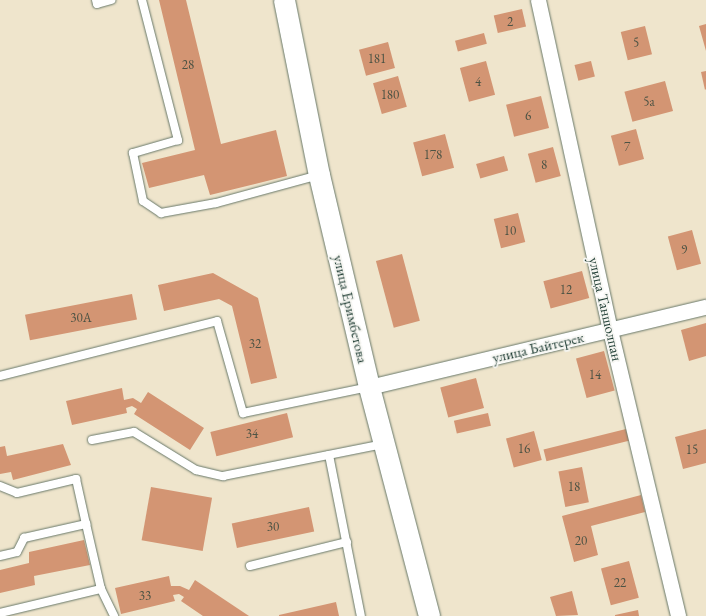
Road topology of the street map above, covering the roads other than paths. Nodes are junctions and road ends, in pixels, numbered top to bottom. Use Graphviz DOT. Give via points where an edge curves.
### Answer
graph roads {
  1 [pos="96,0"];
  2 [pos="111,0"];
  3 [pos="142,0"];
  4 [pos="284,0"];
  5 [pos="538,0"];
  6 [pos="319,175"];
  7 [pos="706,307"];
  8 [pos="610,330"];
  9 [pos="0,376"];
  10 [pos="369,387"];
  11 [pos="92,440"];
  12 [pos="384,444"];
  13 [pos="329,455"];
  14 [pos="0,486"];
  15 [pos="86,524"];
  16 [pos="347,542"];
  17 [pos="0,556"];
  18 [pos="250,566"];
  19 [pos="101,589"];
  20 [pos="0,613"];
  21 [pos="114,616"];
  22 [pos="361,616"];
  23 [pos="429,616"];
  24 [pos="678,616"];
  1 -- 2 [label="lane" via="97,4"];
  3 -- 6 [label="lane" via="178,140 133,153 143,201 161,213 216,203"];
  4 -- 6 [label="main road, улица Еримбетова"];
  5 -- 8 [label="street, улица Таншолпан"];
  6 -- 10 [label="main road, улица Еримбетова"];
  7 -- 8 [label="street, улица Байтерек"];
  8 -- 10 [label="street, улица Байтерек"];
  8 -- 24 [label="street, улица Таншолпан"];
  9 -- 10 [label="lane" via="217,321 243,413"];
  10 -- 12 [label="main road, улица Еримбетова"];
  11 -- 13 [label="lane" via="134,432 196,470 223,476"];
  12 -- 13 [label="lane"];
  12 -- 23 [label="main road, улица Еримбетова"];
  13 -- 16 [label="lane"];
  14 -- 15 [label="lane" via="17,493 76,479"];
  15 -- 17 [label="lane" via="24,538 17,552"];
  15 -- 19 [label="lane"];
  16 -- 18 [label="lane"];
  16 -- 22 [label="lane"];
  19 -- 20 [label="lane"];
  19 -- 21 [label="lane"];
}
